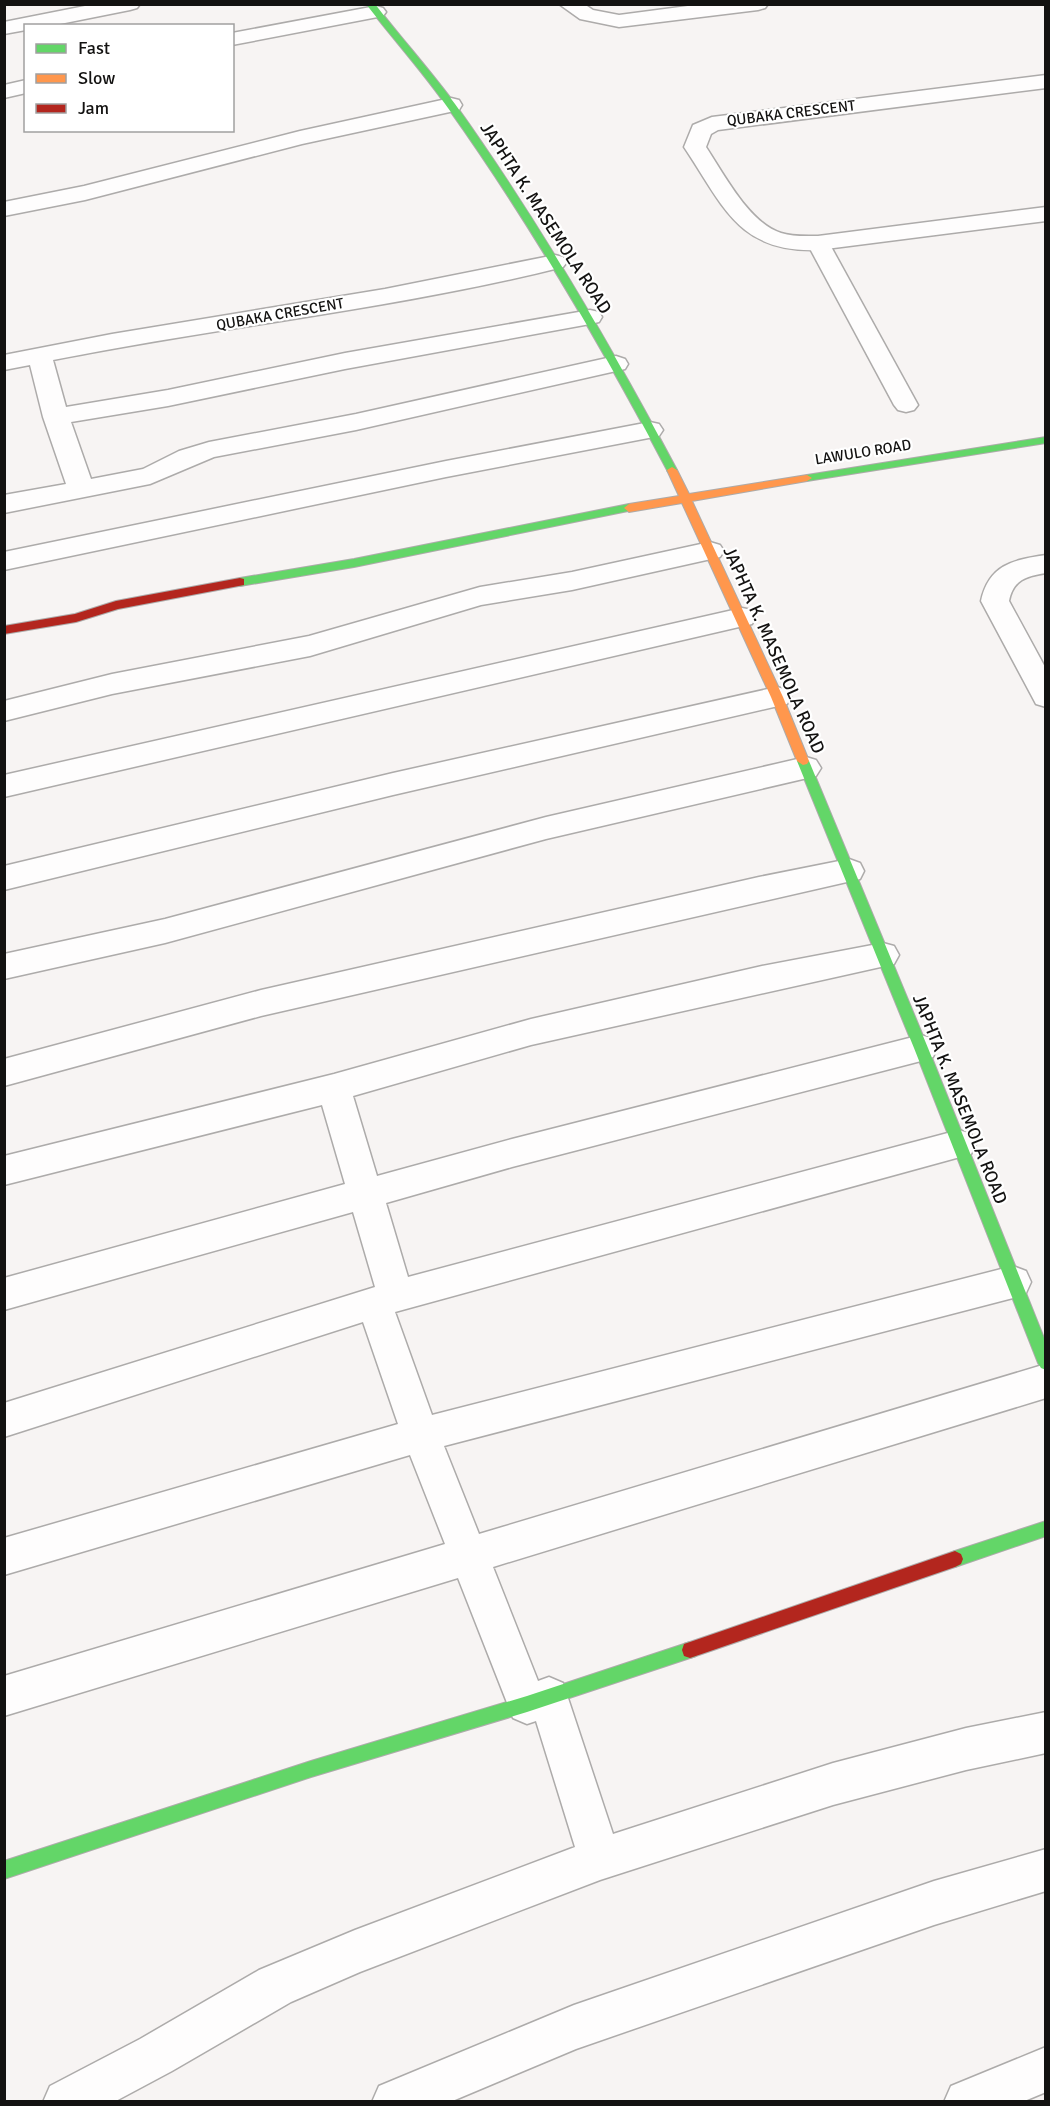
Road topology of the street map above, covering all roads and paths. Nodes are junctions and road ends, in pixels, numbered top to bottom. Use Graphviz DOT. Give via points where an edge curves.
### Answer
graph roads {
  1 [pos="130,4"];
  2 [pos="569,4"];
  3 [pos="758,4"];
  4 [pos="373,8"];
  5 [pos="24,24"];
  6 [pos="25,24"];
  7 [pos="4,28"];
  8 [pos="234,39"];
  9 [pos="1046,81"];
  10 [pos="24,87"];
  11 [pos="4,92"];
  12 [pos="451,105"];
  13 [pos="4,209"];
  14 [pos="1046,214"];
  15 [pos="818,243"];
  16 [pos="555,262"];
  17 [pos="590,317"];
  18 [pos="40,357"];
  19 [pos="4,363"];
  20 [pos="616,364"];
  21 [pos="906,405"];
  22 [pos="56,417"];
  23 [pos="650,430"];
  24 [pos="1046,440"];
  25 [pos="81,489"];
  26 [pos="686,497"];
  27 [pos="4,504"];
  28 [pos="710,551"];
  29 [pos="4,561"];
  30 [pos="1046,564"];
  31 [pos="742,617"];
  32 [pos="4,630"];
  33 [pos="777,697"];
  34 [pos="1046,697"];
  35 [pos="4,711"];
  36 [pos="806,768"];
  37 [pos="4,786"];
  38 [pos="849,871"];
  39 [pos="4,878"];
  40 [pos="883,955"];
  41 [pos="4,967"];
  42 [pos="921,1048"];
  43 [pos="4,1073"];
  44 [pos="334,1088"];
  45 [pos="959,1144"];
  46 [pos="4,1171"];
  47 [pos="364,1193"];
  48 [pos="1013,1282"];
  49 [pos="4,1294"];
  50 [pos="385,1300"];
  51 [pos="1046,1363"];
  52 [pos="1046,1381"];
  53 [pos="4,1420"];
  54 [pos="421,1435"];
  55 [pos="1046,1528"];
  56 [pos="469,1556"];
  57 [pos="4,1557"];
  58 [pos="4,1696"];
  59 [pos="538,1701"];
  60 [pos="1046,1732"];
  61 [pos="600,1859"];
  62 [pos="4,1870"];
  63 [pos="1046,1870"];
  64 [pos="1046,2069"];
  65 [pos="66,2102"];
  66 [pos="395,2102"];
  67 [pos="966,2102"];
  1 -- 6 [label="street"];
  2 -- 3 [label="street" via="587,15 619,21"];
  4 -- 8 [label="street"];
  4 -- 12 [label="main road, JAPHTA K. MASEMOLA ROAD"];
  5 -- 7 [label="street"];
  9 -- 15 [label="street, QUBAKA CRESCENT" via="731,121 701,130 694,147 749,223 779,240"];
  10 -- 11 [label="street"];
  12 -- 13 [label="street"];
  12 -- 16 [label="main road, JAPHTA K. MASEMOLA ROAD"];
  14 -- 15 [label="street, QUBAKA CRESCENT"];
  15 -- 21 [label="lane"];
  16 -- 17 [label="main road, JAPHTA K. MASEMOLA ROAD"];
  16 -- 18 [label="street, QUBAKA CRESCENT"];
  17 -- 20 [label="main road, JAPHTA K. MASEMOLA ROAD"];
  17 -- 22 [label="street"];
  18 -- 19 [label="street, QUBAKA CRESCENT"];
  18 -- 22 [label="street"];
  20 -- 23 [label="main road, JAPHTA K. MASEMOLA ROAD"];
  20 -- 25 [label="street" via="209,450 150,476"];
  22 -- 25 [label="street"];
  23 -- 26 [label="main road, JAPHTA K. MASEMOLA ROAD"];
  23 -- 29 [label="street"];
  24 -- 26 [label="main road, LAWULO ROAD"];
  25 -- 27 [label="street"];
  26 -- 28 [label="main road, JAPHTA K. MASEMOLA ROAD"];
  26 -- 32 [label="main road, LAWULO ROAD" via="354,563 116,605 76,618"];
  28 -- 31 [label="main road, JAPHTA K. MASEMOLA ROAD"];
  28 -- 35 [label="street" via="480,596 310,646 112,684"];
  30 -- 34 [label="street" via="1012,572 999,582 995,601"];
  31 -- 33 [label="main road, JAPHTA K. MASEMOLA ROAD"];
  31 -- 37 [label="street"];
  33 -- 36 [label="main road, JAPHTA K. MASEMOLA ROAD"];
  33 -- 39 [label="street"];
  36 -- 38 [label="main road, JAPHTA K. MASEMOLA ROAD"];
  36 -- 41 [label="street" via="546,828 165,931"];
  38 -- 40 [label="main road, JAPHTA K. MASEMOLA ROAD"];
  38 -- 43 [label="street" via="261,1003"];
  40 -- 42 [label="main road, JAPHTA K. MASEMOLA ROAD"];
  40 -- 44 [label="street" via="531,1032"];
  42 -- 45 [label="main road, JAPHTA K. MASEMOLA ROAD"];
  42 -- 47 [label="street"];
  44 -- 46 [label="street"];
  44 -- 47 [label="street"];
  45 -- 48 [label="main road, JAPHTA K. MASEMOLA ROAD"];
  45 -- 50 [label="street"];
  47 -- 49 [label="street"];
  47 -- 50 [label="street"];
  48 -- 51 [label="main road, JAPHTA K. MASEMOLA ROAD"];
  48 -- 54 [label="street"];
  50 -- 53 [label="street"];
  50 -- 54 [label="street"];
  52 -- 56 [label="street"];
  54 -- 56 [label="street"];
  54 -- 57 [label="street"];
  55 -- 59 [label="main road"];
  56 -- 58 [label="street"];
  56 -- 59 [label="street"];
  59 -- 61 [label="street"];
  59 -- 62 [label="main road" via="311,1769"];
  60 -- 61 [label="street" via="833,1784"];
  61 -- 65 [label="street" via="275,1986"];
  63 -- 66 [label="street" via="934,1903 574,2027"];
  64 -- 67 [label="street"];
}
